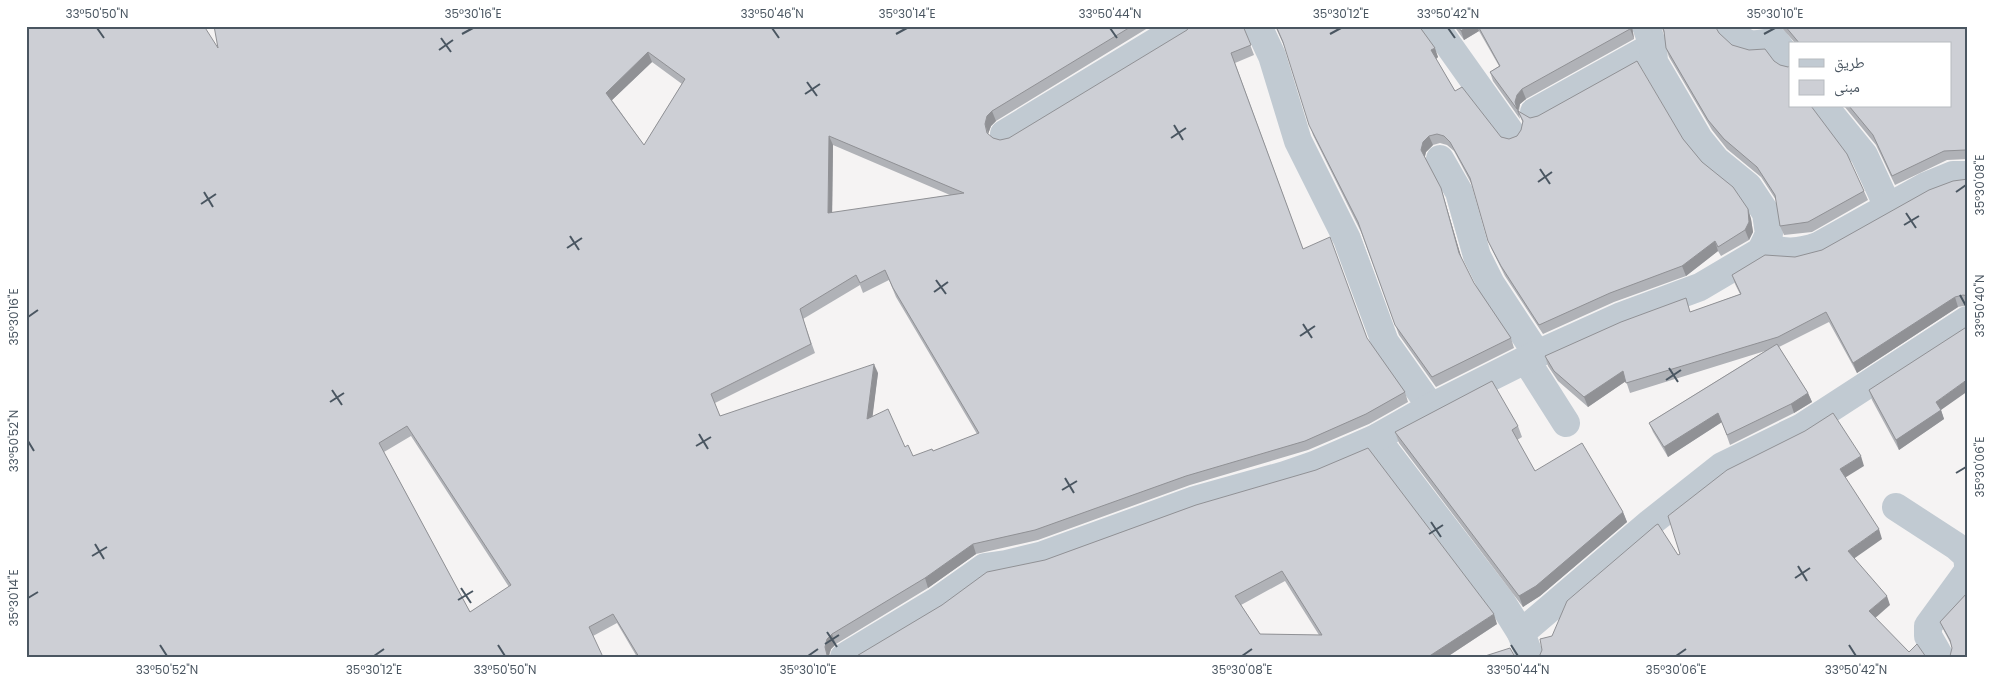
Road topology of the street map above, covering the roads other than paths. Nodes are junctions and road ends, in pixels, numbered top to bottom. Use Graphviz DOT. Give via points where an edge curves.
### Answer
graph roads {
  1 [pos="1182,26"];
  2 [pos="1258,26"];
  3 [pos="1435,26"];
  4 [pos="1730,26"];
  5 [pos="1152,34"];
  6 [pos="1650,36"];
  7 [pos="1789,60"];
  8 [pos="1826,108"];
  9 [pos="1534,112"];
  10 [pos="1511,133"];
  11 [pos="1004,134"];
  12 [pos="1440,159"];
  13 [pos="1968,175"];
  14 [pos="1888,207"];
  15 [pos="1763,247"];
  16 [pos="1967,320"];
  17 [pos="1532,357"];
  18 [pos="1431,407"];
  19 [pos="1566,423"];
  20 [pos="1376,438"];
  21 [pos="1896,507"];
  22 [pos="1968,565"];
  23 [pos="1968,571"];
  24 [pos="1525,645"];
  25 [pos="844,657"];
  26 [pos="1940,657"];
  1 -- 5 [label="street"];
  2 -- 18 [label="street" via="1272,56 1298,140 1347,238 1385,342"];
  3 -- 10 [label="street"];
  4 -- 7 [label="street" via="1739,40 1753,45 1775,41"];
  5 -- 11 [label="street"];
  6 -- 9 [label="street"];
  6 -- 15 [label="street" via="1654,62 1699,139 1716,160 1748,186 1766,213 1769,234"];
  8 -- 14 [label="street" via="1864,155"];
  12 -- 17 [label="street" via="1459,192 1477,256"];
  13 -- 14 [label="street" via="1953,175"];
  14 -- 15 [label="street" via="1804,251 1778,251"];
  15 -- 17 [label="street" via="1737,267 1700,287 1620,317"];
  16 -- 24 [label="street" via="1802,427 1722,466 1650,523"];
  17 -- 18 [label="street"];
  17 -- 19 [label="street"];
  18 -- 20 [label="street"];
  20 -- 24 [label="street" via="1501,602"];
  20 -- 25 [label="street" via="1285,475 1195,500 1072,546 1006,564 985,566 937,600"];
  21 -- 22 [label="street" via="1956,546 1967,556"];
  23 -- 26 [label="street" via="1928,626 1928,636"];
}
